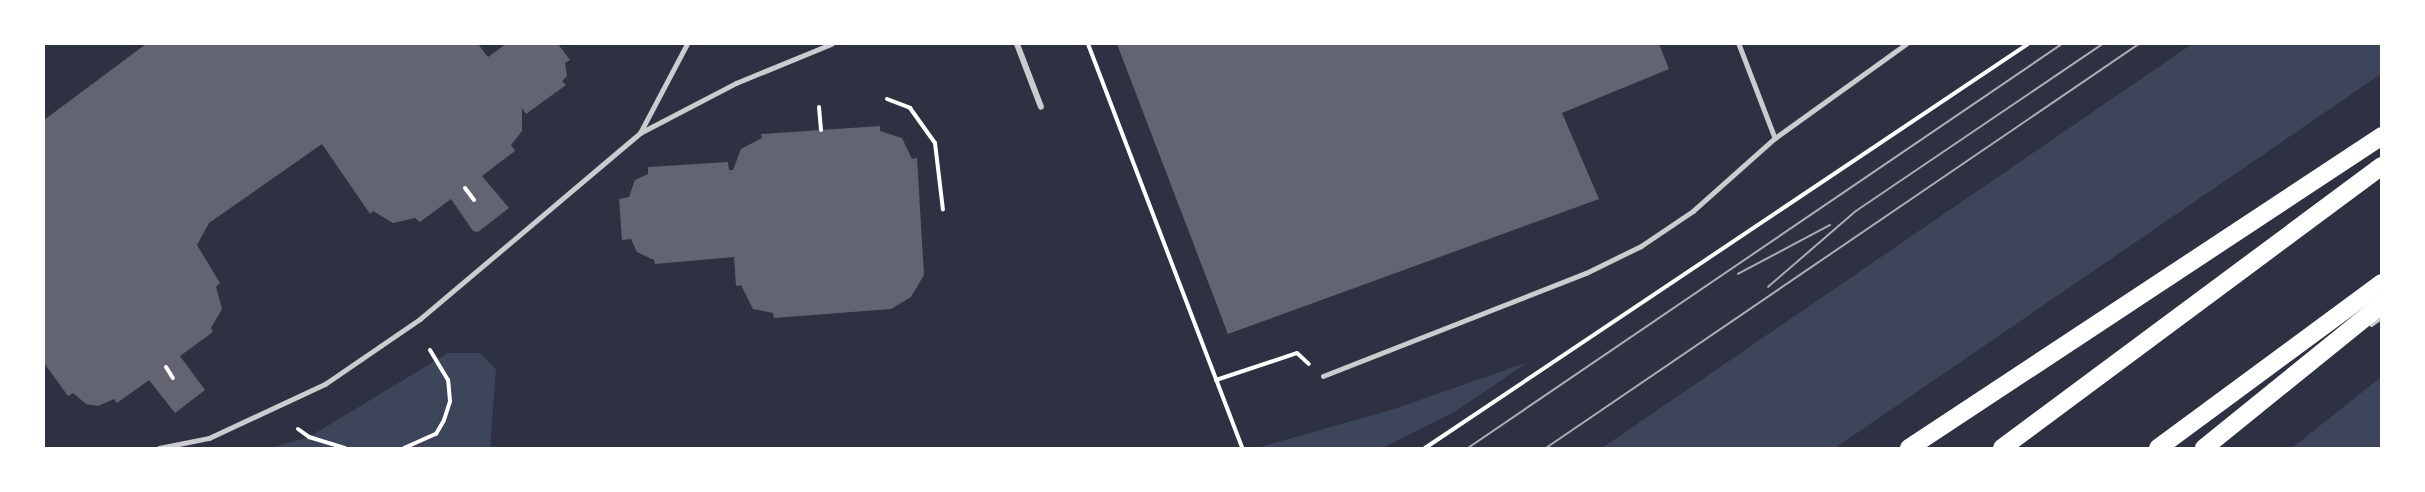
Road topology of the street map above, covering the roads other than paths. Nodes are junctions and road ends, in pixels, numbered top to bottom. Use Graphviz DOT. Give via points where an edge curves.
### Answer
graph roads {
  1 [pos="687,44"];
  2 [pos="831,44"];
  3 [pos="1017,44"];
  4 [pos="1739,44"];
  5 [pos="1906,44"];
  6 [pos="1041,106"];
  7 [pos="640,133"];
  8 [pos="2382,136"];
  9 [pos="1774,138"];
  10 [pos="2382,166"];
  11 [pos="2382,283"];
  12 [pos="2382,304"];
  13 [pos="2382,316"];
  14 [pos="1323,376"];
  15 [pos="2209,444"];
  16 [pos="159,448"];
  17 [pos="1909,448"];
  18 [pos="2002,448"];
  19 [pos="2158,448"];
  1 -- 7 [label="lane"];
  2 -- 7 [label="lane" via="736,84"];
  3 -- 6 [label="street"];
  4 -- 9 [label="lane"];
  5 -- 9 [label="lane"];
  7 -- 16 [label="lane" via="420,319 325,384 209,438"];
  8 -- 17 [label="highway"];
  9 -- 14 [label="lane" via="1693,212 1641,246 1586,273"];
  10 -- 18 [label="highway"];
  11 -- 19 [label="highway"];
  12 -- 15 [label="highway"];
  13 -- 15 [label="lane"];
}
